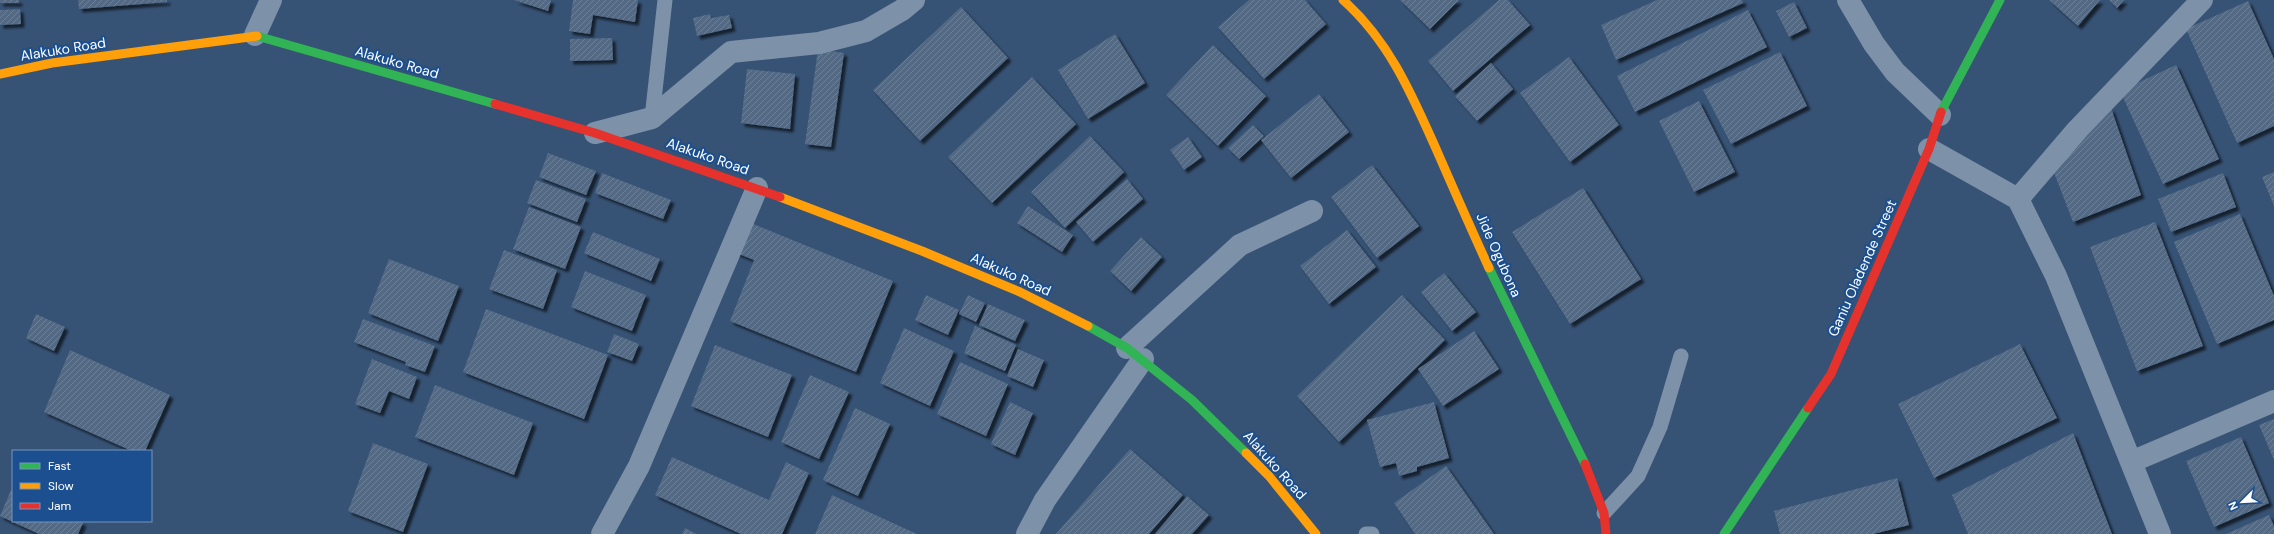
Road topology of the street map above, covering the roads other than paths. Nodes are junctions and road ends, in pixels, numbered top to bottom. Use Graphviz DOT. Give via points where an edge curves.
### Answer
graph roads {
  1 [pos="271,0"];
  2 [pos="665,0"];
  3 [pos="914,0"];
  4 [pos="1343,0"];
  5 [pos="1848,0"];
  6 [pos="2000,0"];
  7 [pos="2202,0"];
  8 [pos="255,35"];
  9 [pos="0,74"];
  10 [pos="1940,115"];
  11 [pos="652,118"];
  12 [pos="595,133"];
  13 [pos="1929,149"];
  14 [pos="756,188"];
  15 [pos="2018,199"];
  16 [pos="1312,211"];
  17 [pos="1135,354"];
  18 [pos="1681,356"];
  19 [pos="2274,401"];
  20 [pos="2131,462"];
  21 [pos="1604,513"];
  22 [pos="602,534"];
  23 [pos="1027,534"];
  24 [pos="1316,534"];
  25 [pos="1366,534"];
  26 [pos="1372,534"];
  27 [pos="1606,534"];
  28 [pos="1724,534"];
  29 [pos="2160,534"];
  1 -- 8 [label="street"];
  2 -- 11 [label="lane"];
  3 -- 11 [label="street" via="866,31 819,43 731,52"];
  4 -- 21 [label="main road, Jide Ogubona" via="1362,17 1392,57 1418,109 1499,292 1581,453"];
  5 -- 10 [label="street" via="1874,44 1895,72"];
  6 -- 10 [label="main road, Ganiu Oladende Street"];
  7 -- 15 [label="street" via="2078,129"];
  8 -- 9 [label="main road, Alakuko Road" via="52,63"];
  8 -- 12 [label="main road, Alakuko Road"];
  10 -- 13 [label="main road, Ganiu Oladende Street"];
  11 -- 12 [label="street"];
  12 -- 14 [label="main road, Alakuko Road"];
  13 -- 15 [label="street"];
  13 -- 28 [label="main road, Ganiu Oladende Street" via="1831,374"];
  14 -- 17 [label="main road, Alakuko Road" via="922,251 1020,292"];
  14 -- 22 [label="street" via="639,466"];
  15 -- 20 [label="street" via="2056,276"];
  16 -- 17 [label="street" via="1240,245"];
  17 -- 23 [label="street" via="1045,500"];
  17 -- 24 [label="main road, Alakuko Road" via="1192,400 1269,476"];
  18 -- 21 [label="lane" via="1660,427 1638,476"];
  19 -- 20 [label="street"];
  20 -- 29 [label="street"];
  21 -- 27 [label="main road, Jide Ogubona"];
  25 -- 26 [label="lane"];
}
